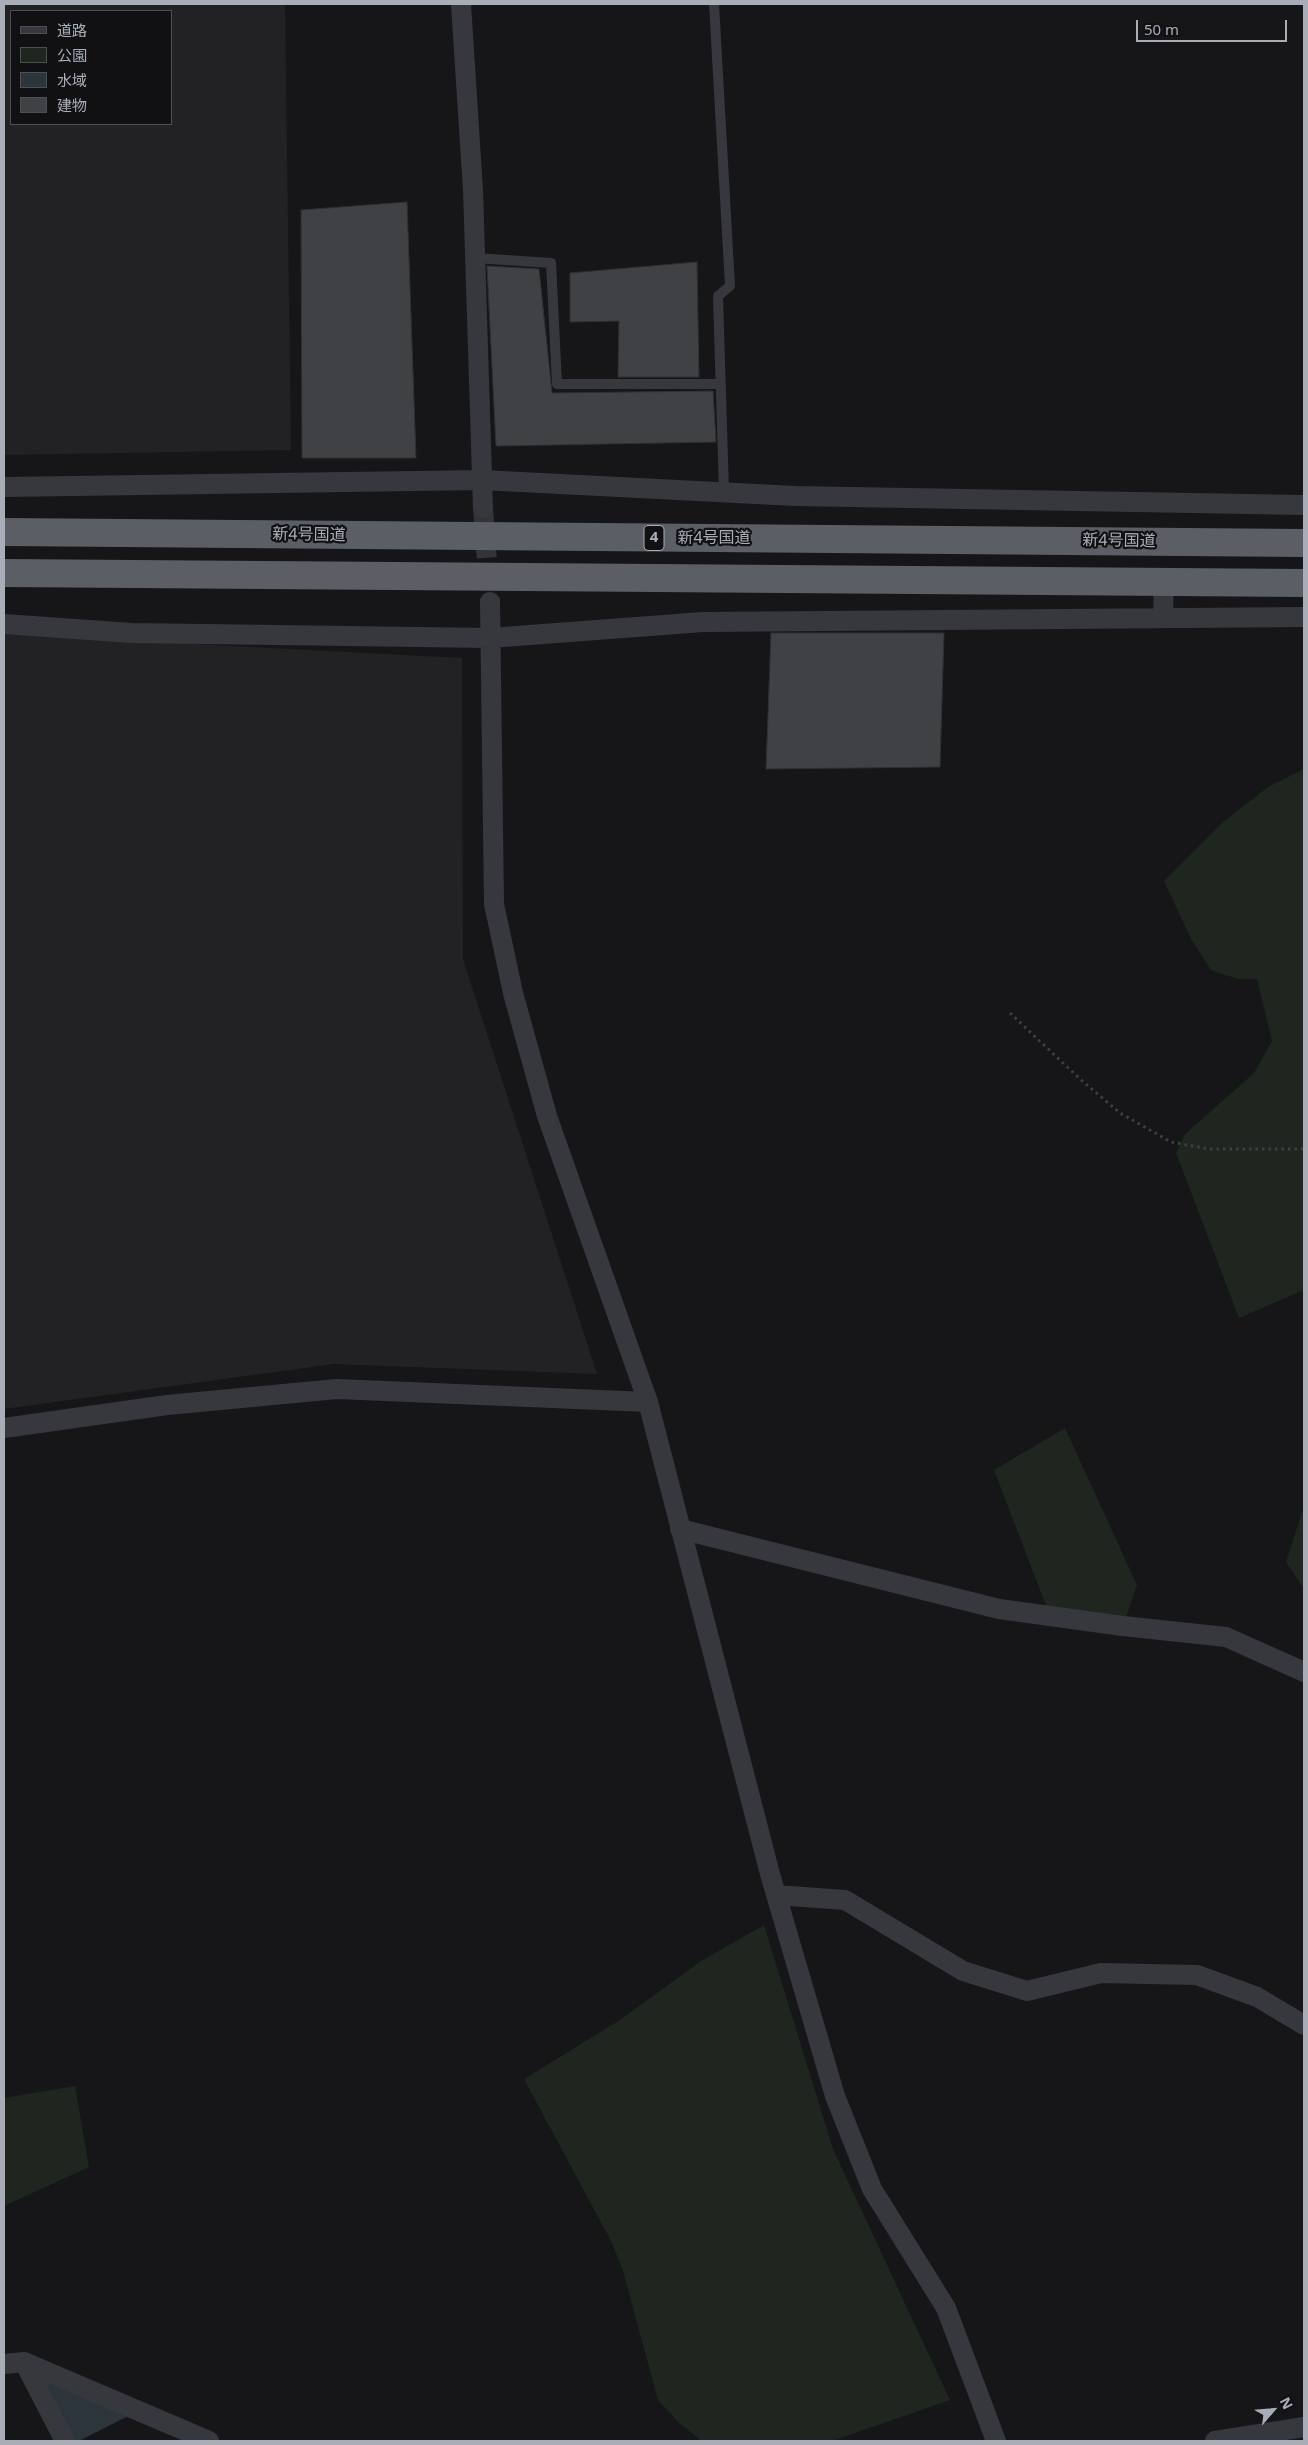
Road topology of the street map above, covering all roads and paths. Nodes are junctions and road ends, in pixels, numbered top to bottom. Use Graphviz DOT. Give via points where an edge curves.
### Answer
graph roads {
  1 [pos="461,4"];
  2 [pos="714,4"];
  3 [pos="475,258"];
  4 [pos="720,384"];
  5 [pos="482,480"];
  6 [pos="4,487"];
  7 [pos="724,492"];
  8 [pos="1304,505"];
  9 [pos="483,508"];
  10 [pos="4,532"];
  11 [pos="1304,543"];
  12 [pos="4,573"];
  13 [pos="1164,583"];
  14 [pos="1304,583"];
  15 [pos="490,602"];
  16 [pos="1163,617"];
  17 [pos="1304,617"];
  18 [pos="4,624"];
  19 [pos="490,638"];
  20 [pos="1010,1013"];
  21 [pos="1304,1149"];
  22 [pos="648,1402"];
  23 [pos="4,1428"];
  24 [pos="680,1529"];
  25 [pos="1304,1672"];
  26 [pos="776,1895"];
  27 [pos="1304,2025"];
  28 [pos="24,2362"];
  29 [pos="4,2364"];
  30 [pos="1304,2427"];
  31 [pos="174,2433"];
  32 [pos="65,2441"];
  33 [pos="209,2441"];
  34 [pos="996,2441"];
  35 [pos="1214,2441"];
  1 -- 3 [label="street"];
  2 -- 4 [label="lane" via="730,286 718,296"];
  3 -- 4 [label="lane" via="552,264 557,384"];
  3 -- 5 [label="street"];
  4 -- 7 [label="lane"];
  5 -- 6 [label="street"];
  5 -- 7 [label="street"];
  5 -- 9 [label="street"];
  7 -- 8 [label="street"];
  10 -- 11 [label="highway, 新4号国道 / 4"];
  12 -- 13 [label="highway"];
  13 -- 14 [label="highway"];
  13 -- 16 [label="street"];
  15 -- 19 [label="street"];
  16 -- 17 [label="street"];
  16 -- 19 [label="street" via="703,622"];
  18 -- 19 [label="street" via="132,633"];
  19 -- 22 [label="street" via="494,904 513,993 547,1116"];
  20 -- 21 [label="path" via="1120,1113 1171,1142 1210,1149"];
  22 -- 23 [label="street" via="337,1389 166,1405"];
  22 -- 24 [label="street"];
  24 -- 25 [label="street" via="999,1609 1226,1637"];
  24 -- 26 [label="street"];
  26 -- 27 [label="street" via="845,1900 963,1971 1027,1991 1101,1974 1197,1975 1257,1997"];
  26 -- 34 [label="street" via="835,2096 872,2189 946,2308"];
  28 -- 29 [label="street"];
  28 -- 31 [label="street"];
  28 -- 32 [label="street"];
  30 -- 35 [label="street"];
  31 -- 33 [label="street"];
}
